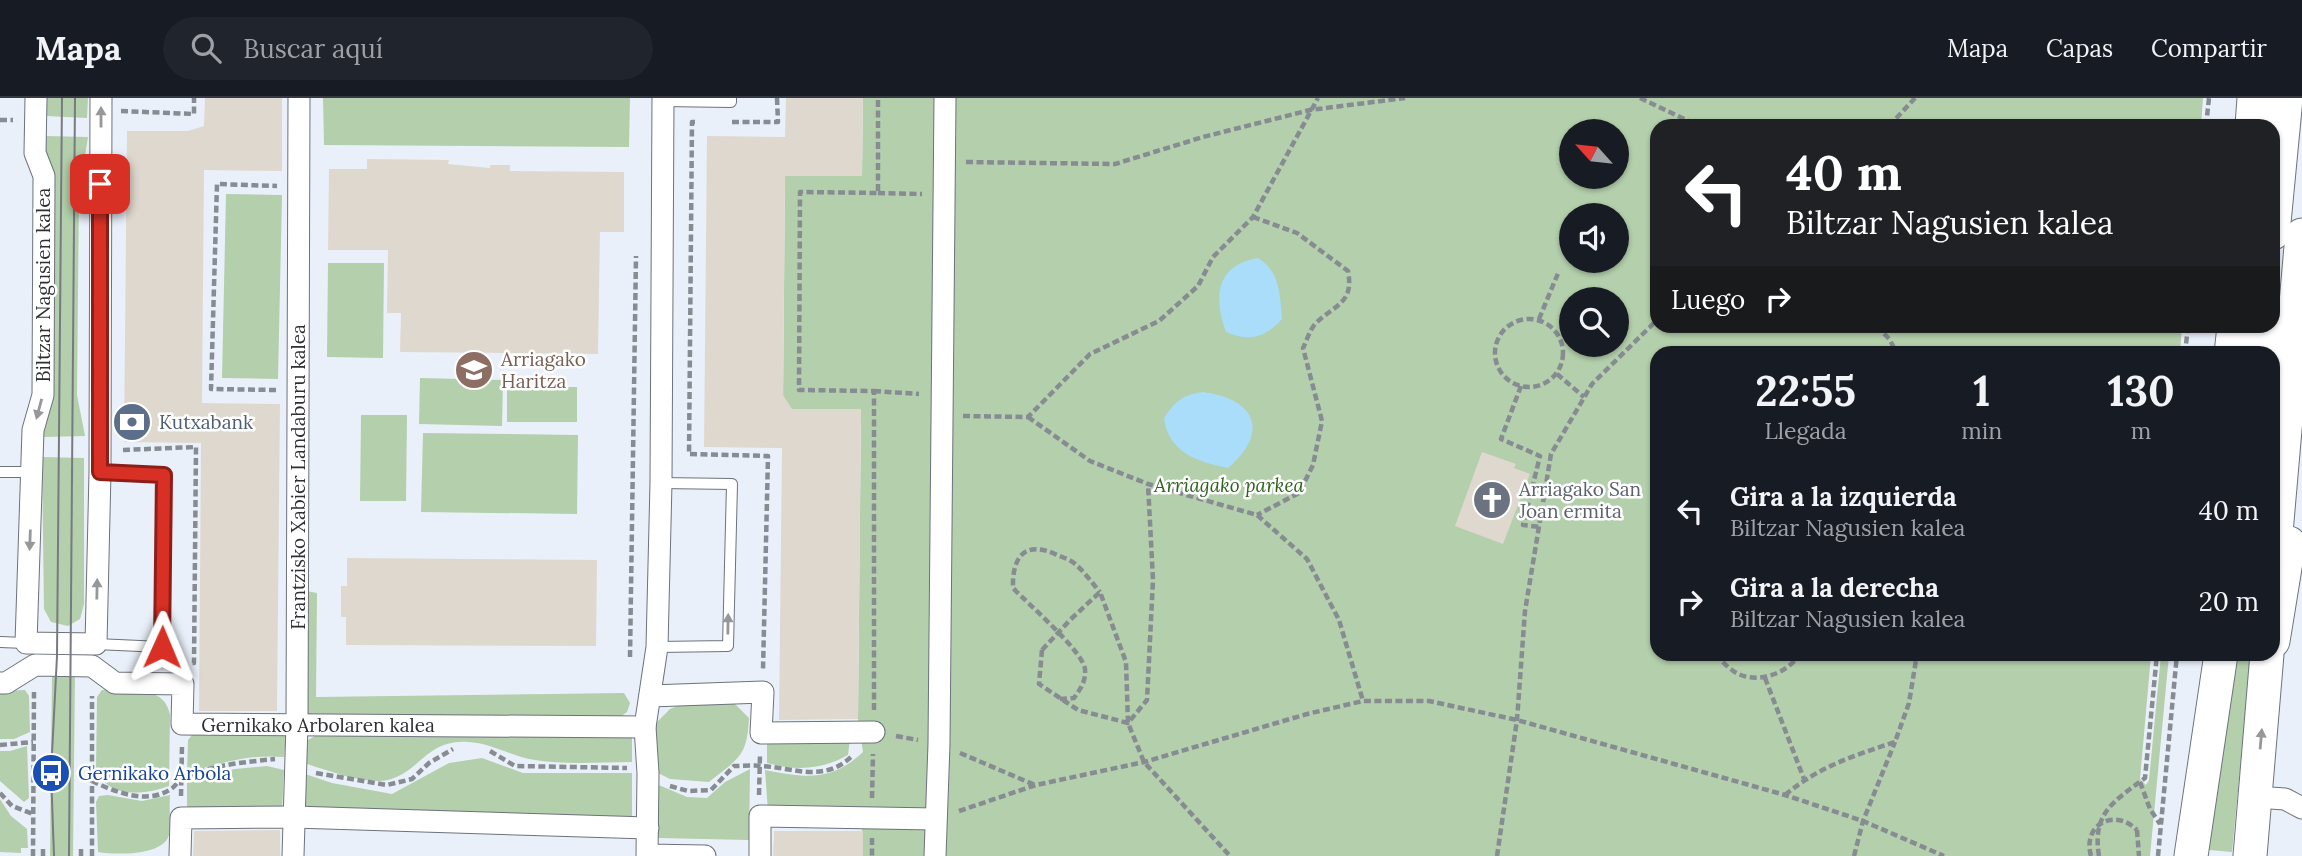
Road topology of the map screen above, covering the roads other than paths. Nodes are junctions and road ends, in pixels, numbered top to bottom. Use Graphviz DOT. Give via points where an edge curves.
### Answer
graph roads {
  1 [pos="36,98"];
  2 [pos="299,98"];
  3 [pos="731,98"];
  4 [pos="945,98"];
  5 [pos="2254,98"];
  6 [pos="2286,98"];
  7 [pos="663,100"];
  8 [pos="106,104"];
  9 [pos="2252,119"];
  10 [pos="2280,160"];
  11 [pos="2302,235"];
  12 [pos="2302,468"];
  13 [pos="0,472"];
  14 [pos="33,472"];
  15 [pos="100,472"];
  16 [pos="661,483"];
  17 [pos="2280,487"];
  18 [pos="2280,599"];
  19 [pos="0,642"];
  20 [pos="26,643"];
  21 [pos="96,644"];
  22 [pos="657,647"];
  23 [pos="2208,661"];
  24 [pos="2220,661"];
  25 [pos="2268,661"];
  26 [pos="0,683"];
  27 [pos="650,696"];
  28 [pos="297,724"];
  29 [pos="645,727"];
  30 [pos="874,732"];
  31 [pos="2200,793"];
  32 [pos="2256,797"];
  33 [pos="2302,808"];
  34 [pos="294,817"];
  35 [pos="935,819"];
  36 [pos="648,828"];
  37 [pos="180,856"];
  38 [pos="293,856"];
  39 [pos="705,856"];
  40 [pos="760,856"];
  41 [pos="935,856"];
  42 [pos="2192,856"];
  43 [pos="2250,856"];
  1 -- 14 [label="street, Biltzar Nagusien kalea, one-way" via="35,153 44,176 43,395 33,430"];
  2 -- 28 [label="street, Frantzisko Xabier Landaburu kalea"];
  3 -- 7 [label="lane" via="731,102"];
  4 -- 35 [label="street"];
  5 -- 9 [label="main road"];
  6 -- 10 [label="main road"];
  7 -- 16 [label="street"];
  15 -- 8 [label="street, one-way"];
  11 -- 17 [label="main road"];
  12 -- 18 [label="main road"];
  13 -- 14 [label="lane"];
  14 -- 20 [label="street, Biltzar Nagusien kalea, one-way"];
  21 -- 15 [label="street, one-way"];
  15 -- 21 [label="lane" via="164,475 162,647"];
  16 -- 22 [label="street"];
  22 -- 16 [label="lane, one-way" via="727,646 732,484"];
  19 -- 20 [label="lane"];
  20 -- 21 [label="street"];
  22 -- 27 [label="street"];
  23 -- 31 [label="main road"];
  24 -- 31 [label="main road"];
  32 -- 25 [label="main road, one-way"];
  26 -- 28 [label="street, Gernikako Arbolaren kalea" via="35,665 92,666 115,683 183,684 182,724"];
  27 -- 29 [label="street"];
  27 -- 30 [label="street" via="763,692 761,733"];
  28 -- 29 [label="street, Gernikako Arbolaren kalea"];
  28 -- 34 [label="street, Frantzisko Xabier Landaburu kalea"];
  29 -- 36 [label="street"];
  31 -- 42 [label="main road"];
  32 -- 33 [label="street" via="2286,799"];
  32 -- 43 [label="main road"];
  34 -- 36 [label="street"];
  34 -- 37 [label="street" via="181,818"];
  34 -- 38 [label="street, Frantzisko Xabier Landaburu kalea"];
  35 -- 40 [label="street" via="760,816"];
  35 -- 41 [label="street"];
  36 -- 39 [label="street" via="646,855"];
}
